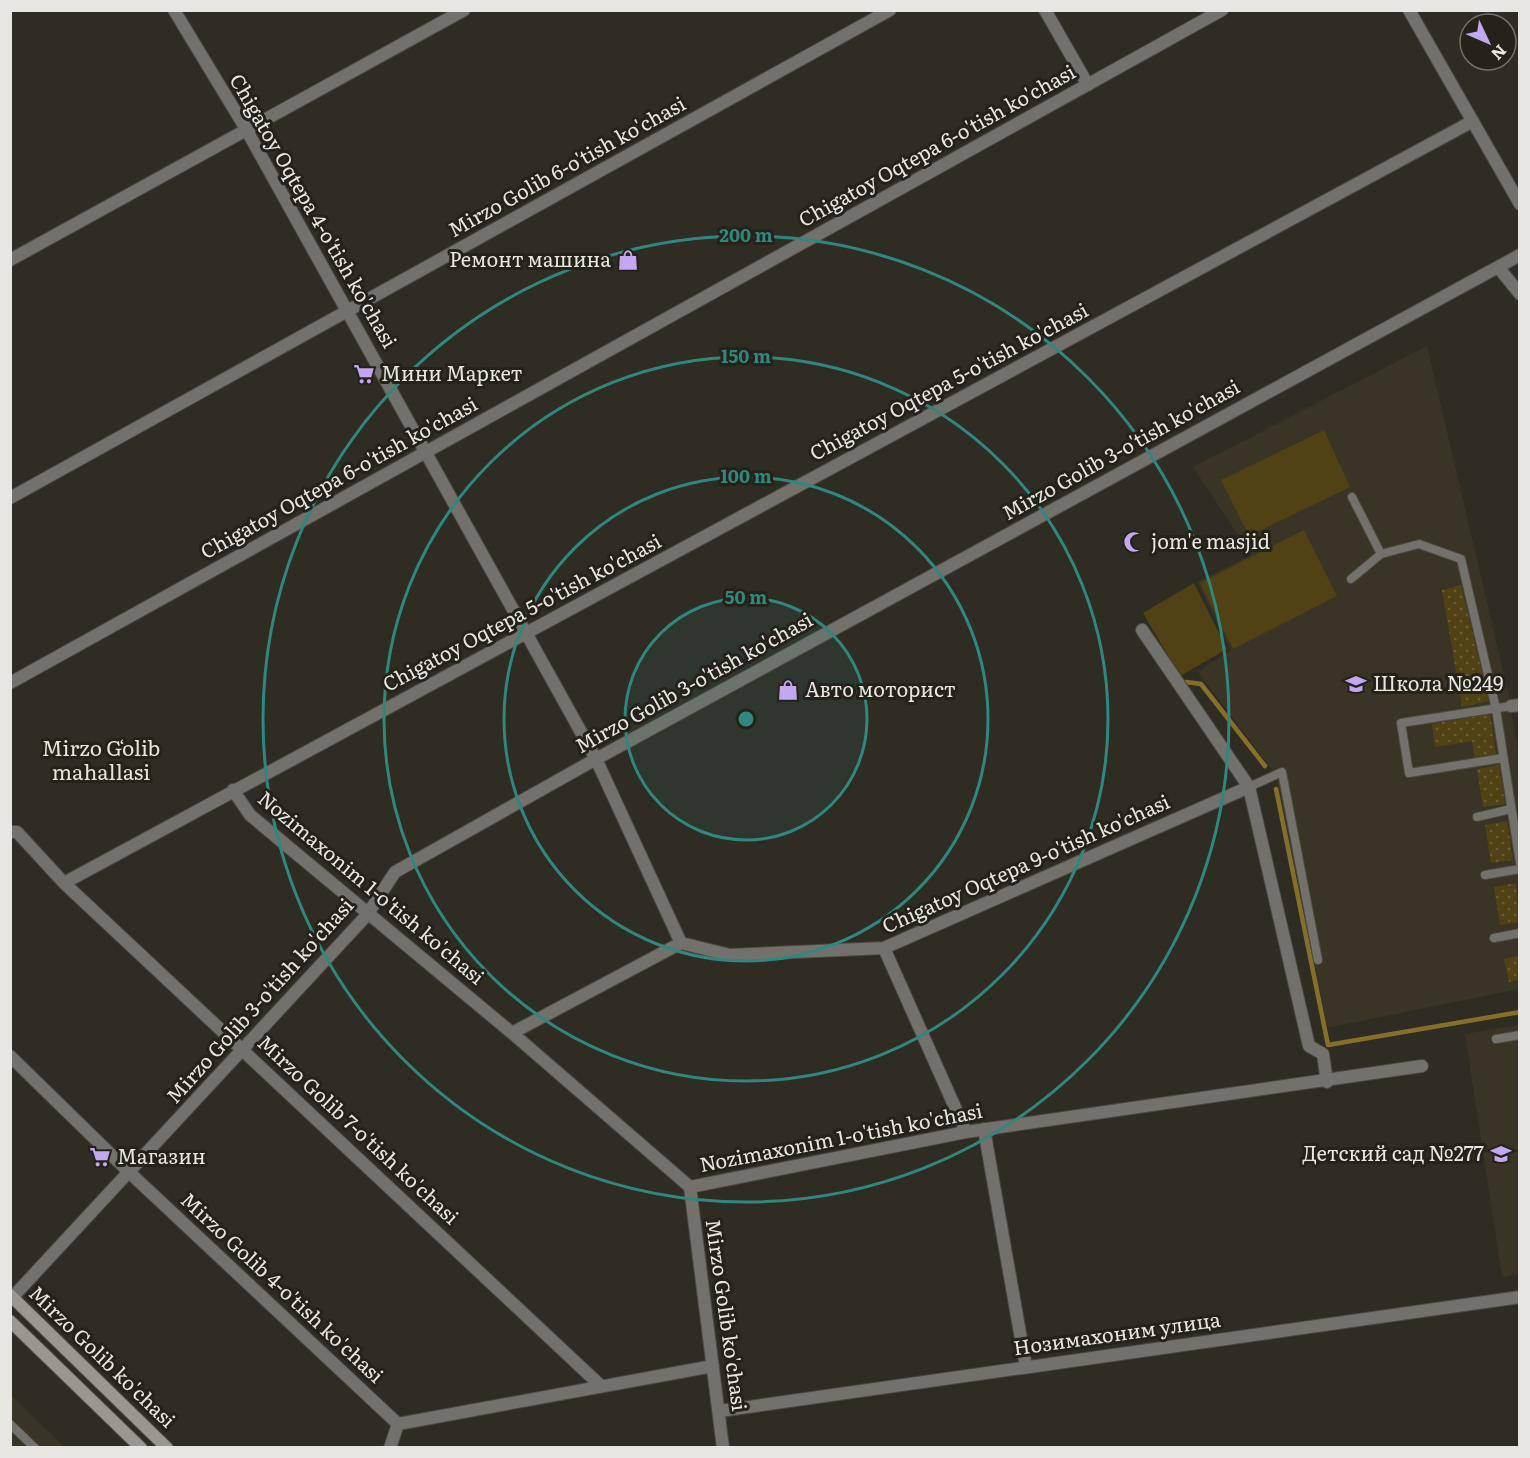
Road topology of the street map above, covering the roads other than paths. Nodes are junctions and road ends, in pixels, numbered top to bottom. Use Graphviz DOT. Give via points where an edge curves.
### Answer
graph roads {
  1 [pos="174,10"];
  2 [pos="464,10"];
  3 [pos="890,10"];
  4 [pos="1045,10"];
  5 [pos="1222,10"];
  6 [pos="1409,10"];
  7 [pos="1088,85"];
  8 [pos="1473,121"];
  9 [pos="246,129"];
  10 [pos="1520,204"];
  11 [pos="1520,255"];
  12 [pos="10,260"];
  13 [pos="1498,267"];
  14 [pos="1520,294"];
  15 [pos="348,310"];
  16 [pos="427,452"];
  17 [pos="10,498"];
  18 [pos="1352,498"];
  19 [pos="1382,554"];
  20 [pos="1351,579"];
  21 [pos="1142,630"];
  22 [pos="526,633"];
  23 [pos="10,683"];
  24 [pos="1515,705"];
  25 [pos="1496,709"];
  26 [pos="1503,758"];
  27 [pos="596,759"];
  28 [pos="1249,787"];
  29 [pos="232,790"];
  30 [pos="1511,809"];
  31 [pos="1477,817"];
  32 [pos="10,832"];
  33 [pos="1520,863"];
  34 [pos="1520,869"];
  35 [pos="1485,875"];
  36 [pos="64,883"];
  37 [pos="367,915"];
  38 [pos="1520,933"];
  39 [pos="1494,938"];
  40 [pos="681,943"];
  41 [pos="884,948"];
  42 [pos="1318,960"];
  43 [pos="513,1033"];
  44 [pos="1520,1035"];
  45 [pos="1496,1039"];
  46 [pos="244,1049"];
  47 [pos="10,1056"];
  48 [pos="1422,1066"];
  49 [pos="1327,1082"];
  50 [pos="984,1129"];
  51 [pos="966,1132"];
  52 [pos="130,1173"];
  53 [pos="690,1187"];
  54 [pos="11,1298"];
  55 [pos="1520,1298"];
  56 [pos="10,1321"];
  57 [pos="713,1366"];
  58 [pos="1026,1366"];
  59 [pos="601,1386"];
  60 [pos="720,1412"];
  61 [pos="10,1424"];
  62 [pos="398,1424"];
  63 [pos="35,1448"];
  64 [pos="141,1448"];
  65 [pos="167,1448"];
  66 [pos="390,1448"];
  67 [pos="723,1448"];
  1 -- 9 [label="street, Chigatoy Oqtepa 4-o'tish ko'chasi"];
  2 -- 9 [label="street"];
  3 -- 15 [label="street, Mirzo Golib 6-o'tish ko'chasi"];
  4 -- 7 [label="street"];
  5 -- 7 [label="street, Chigatoy Oqtepa 6-o'tish ko'chasi"];
  6 -- 8 [label="street"];
  7 -- 16 [label="street, Chigatoy Oqtepa 6-o'tish ko'chasi"];
  8 -- 10 [label="street"];
  8 -- 22 [label="street, Chigatoy Oqtepa 5-o'tish ko'chasi"];
  9 -- 12 [label="street"];
  9 -- 15 [label="street, Chigatoy Oqtepa 4-o'tish ko'chasi"];
  11 -- 13 [label="street, Mirzo Golib 3-o'tish ko'chasi"];
  13 -- 14 [label="street"];
  13 -- 27 [label="street, Mirzo Golib 3-o'tish ko'chasi"];
  15 -- 16 [label="street, Chigatoy Oqtepa 4-o'tish ko'chasi"];
  15 -- 17 [label="street, Mirzo Golib 6-o'tish ko'chasi"];
  16 -- 22 [label="street, Chigatoy Oqtepa 4-o'tish ko'chasi"];
  16 -- 23 [label="street, Chigatoy Oqtepa 6-o'tish ko'chasi"];
  18 -- 19 [label="lane"];
  19 -- 20 [label="lane"];
  19 -- 25 [label="lane" via="1419,544 1461,559"];
  21 -- 28 [label="street"];
  22 -- 27 [label="street, Chigatoy Oqtepa 4-o'tish ko'chasi"];
  22 -- 29 [label="street, Chigatoy Oqtepa 5-o'tish ko'chasi"];
  24 -- 25 [label="lane"];
  25 -- 26 [label="lane"];
  25 -- 26 [label="lane" via="1401,723 1409,773"];
  26 -- 30 [label="lane"];
  27 -- 37 [label="street, Mirzo Golib 3-o'tish ko'chasi" via="395,872"];
  27 -- 40 [label="street, Chigatoy Oqtepa 4-o'tish ko'chasi"];
  28 -- 41 [label="street, Chigatoy Oqtepa 9-o'tish ko'chasi"];
  28 -- 42 [label="lane" via="1282,772"];
  28 -- 49 [label="street" via="1309,1046 1323,1054"];
  29 -- 36 [label="street, Chigatoy Oqtepa 5-o'tish ko'chasi"];
  29 -- 37 [label="street, Nozimaxonim 1-o'tish ko'chasi" via="250,815"];
  30 -- 31 [label="lane"];
  30 -- 33 [label="lane"];
  32 -- 36 [label="street, Mirzo Golib 7-o'tish ko'chasi" via="17,832"];
  34 -- 35 [label="lane"];
  36 -- 46 [label="street, Mirzo Golib 7-o'tish ko'chasi"];
  37 -- 43 [label="street, Nozimaxonim 1-o'tish ko'chasi"];
  37 -- 46 [label="street, Mirzo Golib 3-o'tish ko'chasi"];
  38 -- 39 [label="lane"];
  40 -- 41 [label="street, Chigatoy Oqtepa 9-o'tish ko'chasi" via="730,956"];
  40 -- 43 [label="street"];
  41 -- 51 [label="street"];
  43 -- 53 [label="street, Nozimaxonim 1-o'tish ko'chasi"];
  44 -- 45 [label="lane"];
  46 -- 52 [label="street, Mirzo Golib 3-o'tish ko'chasi"];
  46 -- 59 [label="street, Mirzo Golib 7-o'tish ko'chasi"];
  47 -- 52 [label="street, Mirzo Golib 4-o'tish ko'chasi"];
  48 -- 49 [label="street, Nozimaxonim 1-o'tish ko'chasi"];
  49 -- 50 [label="street, Nozimaxonim 1-o'tish ko'chasi"];
  50 -- 51 [label="street, Nozimaxonim 1-o'tish ko'chasi"];
  50 -- 58 [label="street"];
  51 -- 53 [label="street, Nozimaxonim 1-o'tish ko'chasi"];
  52 -- 54 [label="street, Mirzo Golib 3-o'tish ko'chasi"];
  52 -- 62 [label="street, Mirzo Golib 4-o'tish ko'chasi"];
  53 -- 57 [label="street, Mirzo Golib ko'chasi"];
  54 -- 65 [label="main road, Mirzo Golib ko'chasi"];
  55 -- 58 [label="street, Нозимахоним улица"];
  56 -- 64 [label="main road, Mirzo Golib ko'chasi"];
  57 -- 59 [label="street"];
  57 -- 60 [label="street, Mirzo Golib ko'chasi"];
  58 -- 60 [label="street, Нозимахоним улица"];
  59 -- 62 [label="street"];
  60 -- 67 [label="street, Mirzo Golib ko'chasi"];
  61 -- 63 [label="lane"];
  62 -- 66 [label="street"];
}
